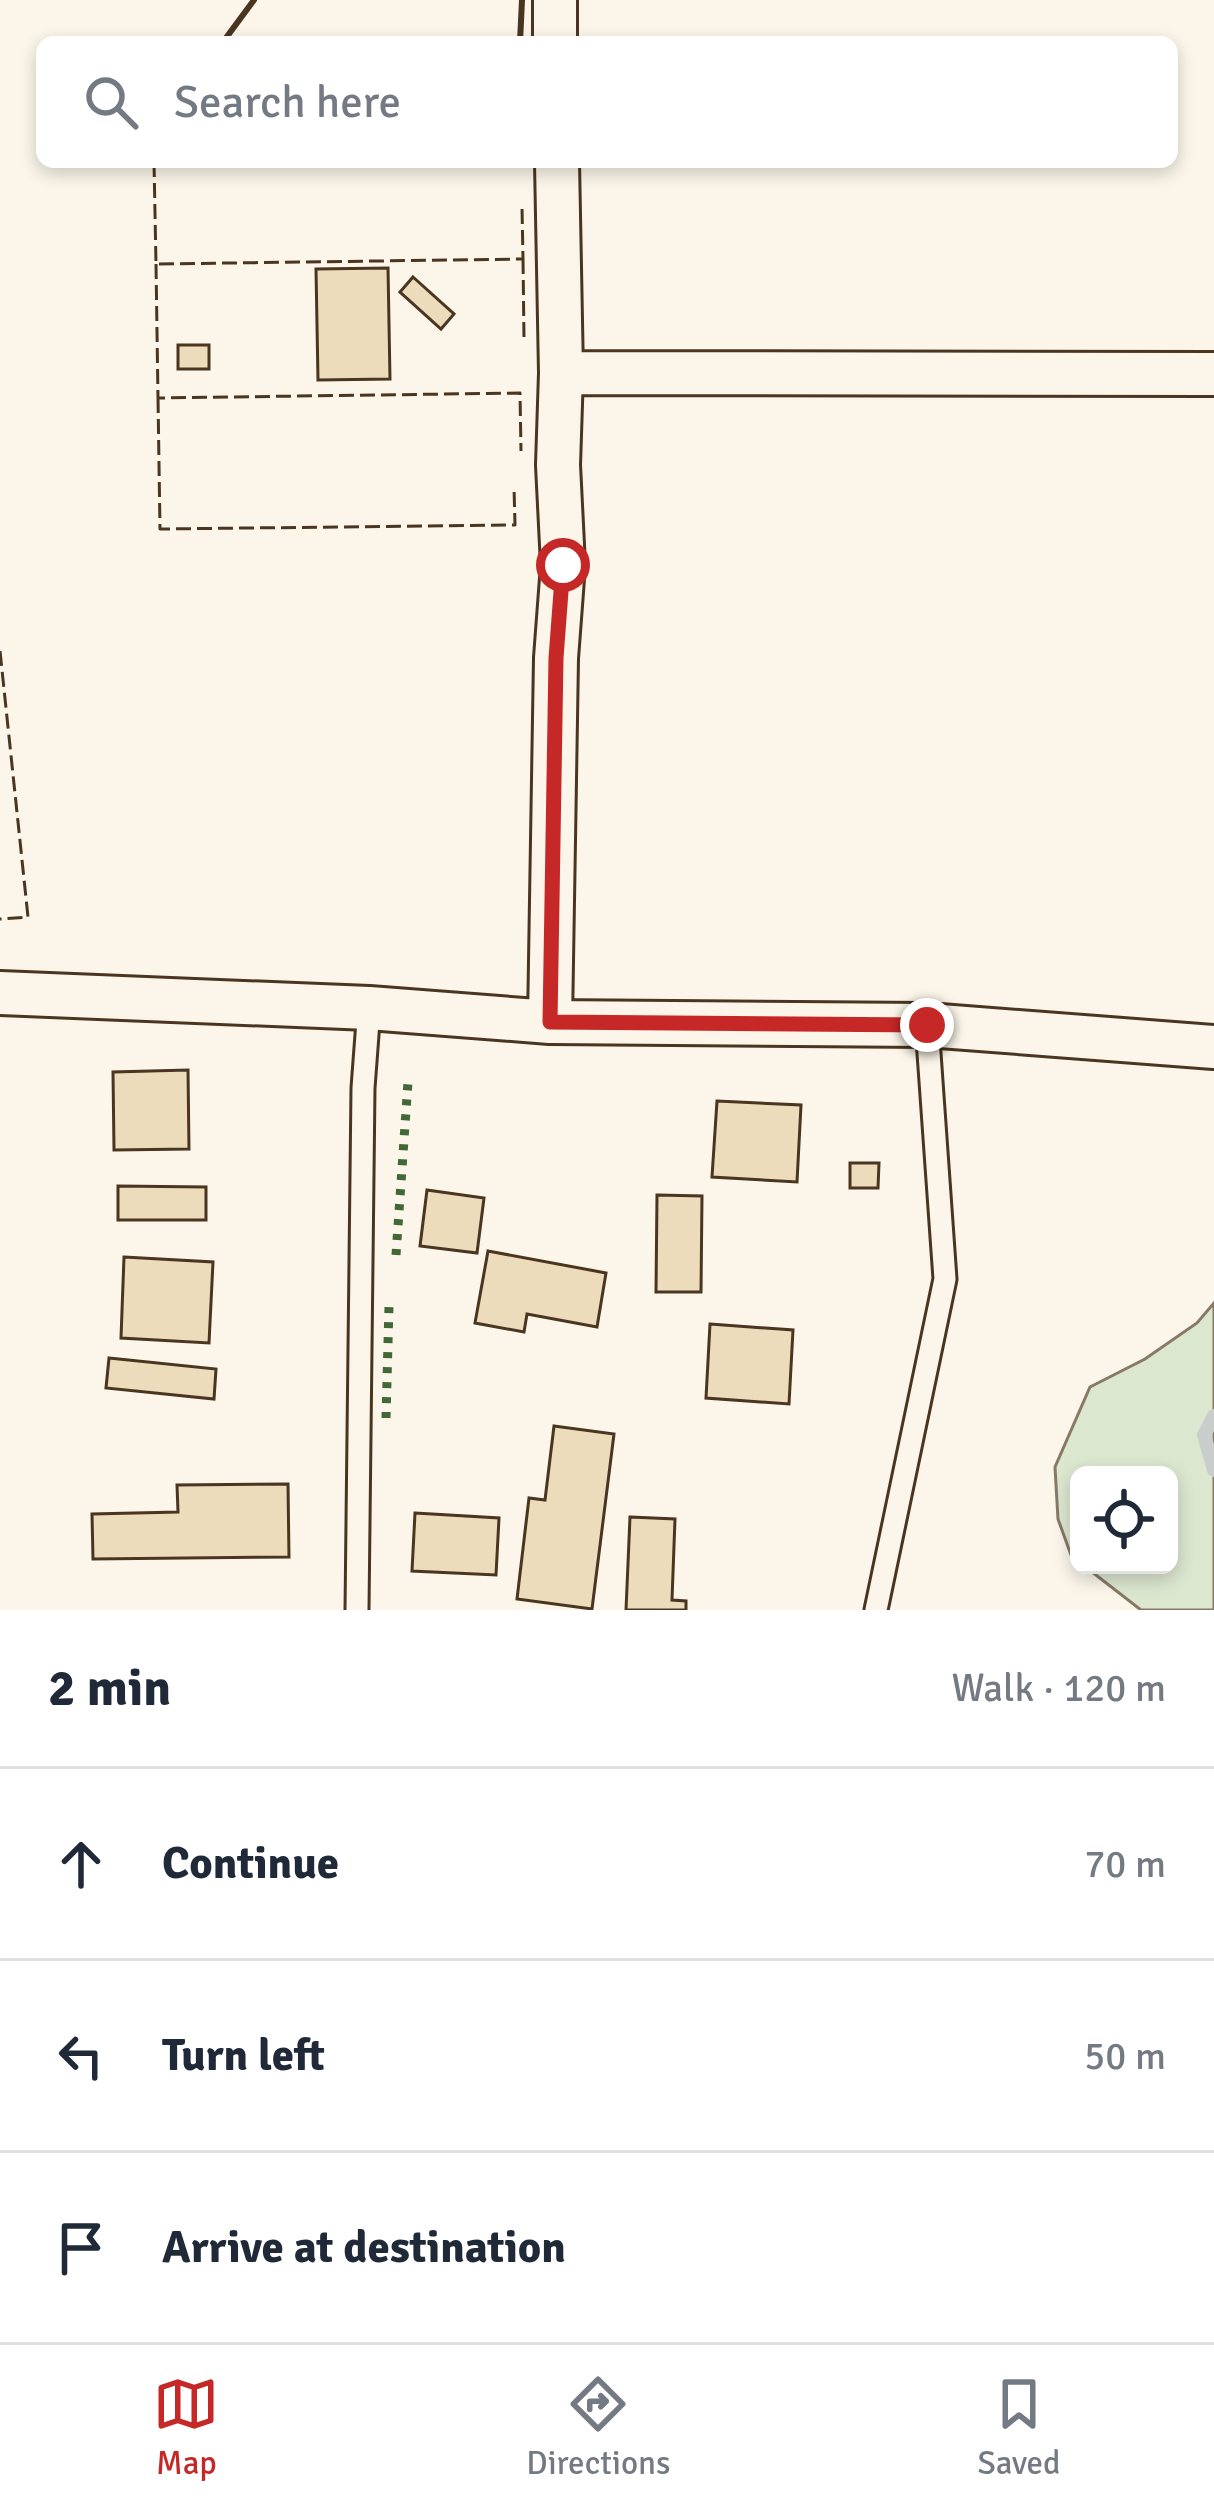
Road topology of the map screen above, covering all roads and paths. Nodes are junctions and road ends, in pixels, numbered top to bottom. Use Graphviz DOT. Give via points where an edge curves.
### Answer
graph roads {
  1 [pos="555,0"];
  2 [pos="555,36"];
  3 [pos="557,168"];
  4 [pos="561,373"];
  5 [pos="1214,374"];
  6 [pos="0,993"];
  7 [pos="369,1008"];
  8 [pos="550,1022"];
  9 [pos="927,1025"];
  10 [pos="1214,1047"];
  11 [pos="357,1610"];
  12 [pos="876,1610"];
  1 -- 2 [label="street"];
  3 -- 4 [label="street"];
  4 -- 5 [label="street"];
  4 -- 8 [label="street"];
  6 -- 7 [label="street"];
  7 -- 8 [label="street"];
  7 -- 11 [label="lane"];
  8 -- 9 [label="street"];
  9 -- 10 [label="street"];
  9 -- 12 [label="lane" via="945,1279"];
}
